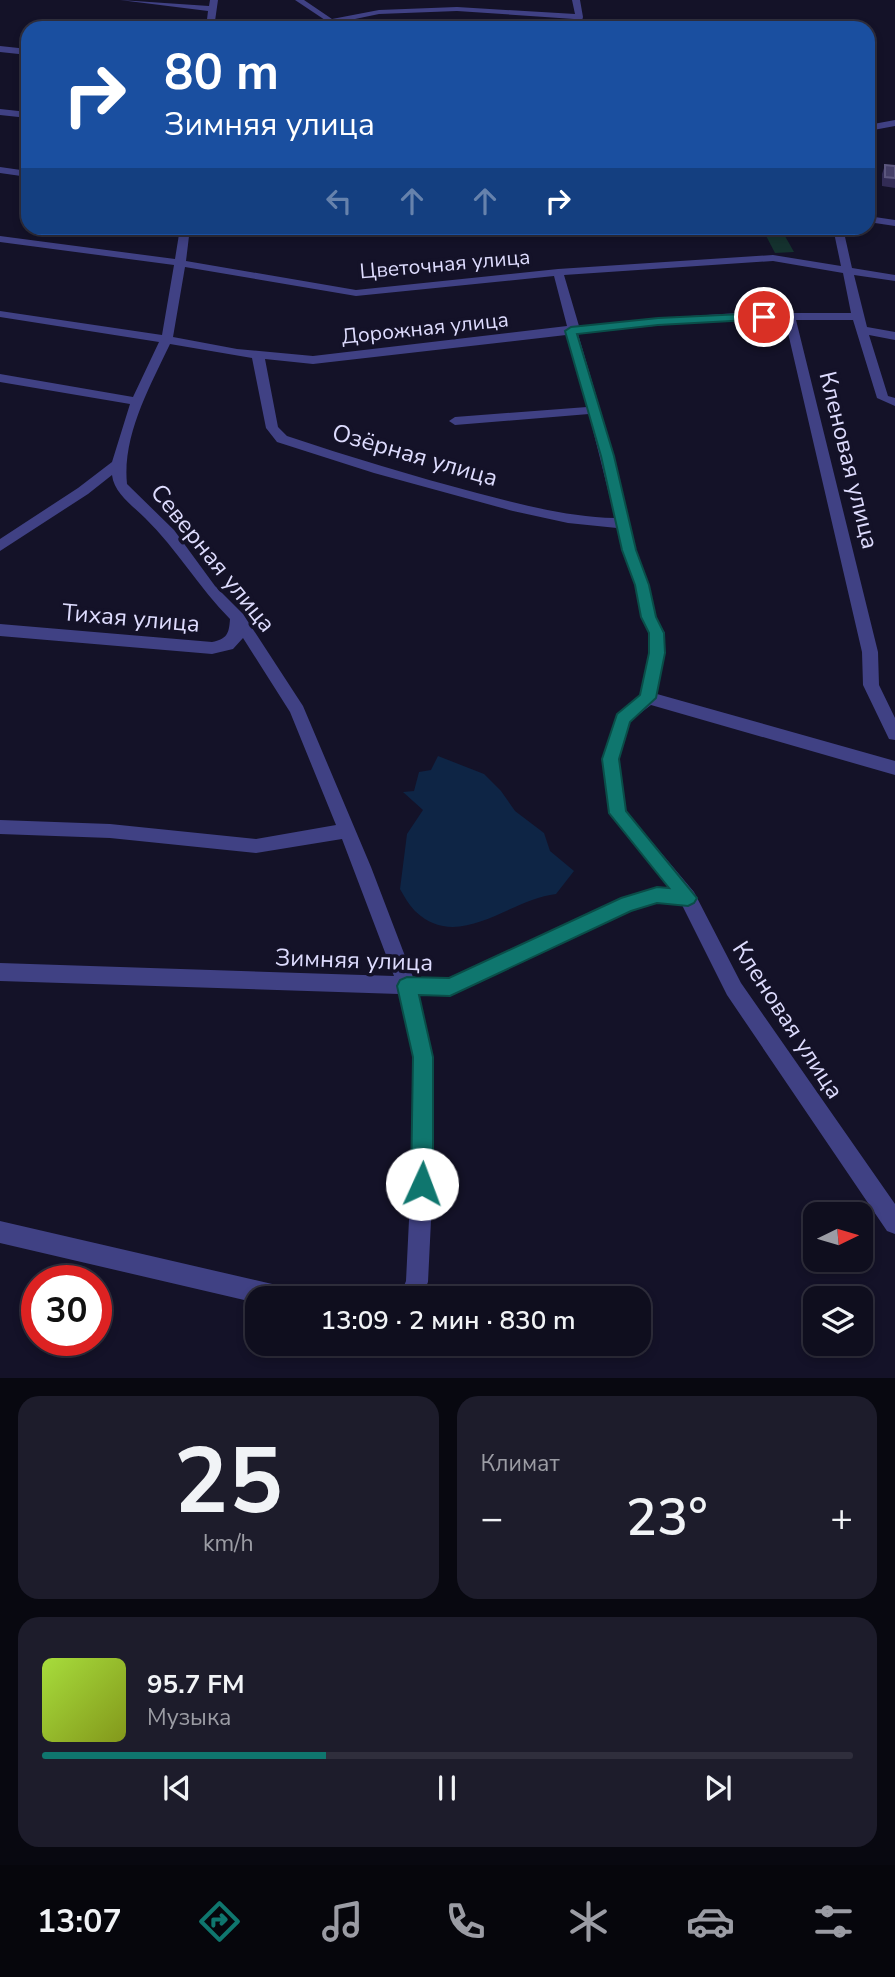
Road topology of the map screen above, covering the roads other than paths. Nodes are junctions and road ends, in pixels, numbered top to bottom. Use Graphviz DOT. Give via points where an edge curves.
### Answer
graph roads {
  1 [pos="124,0"];
  2 [pos="299,0"];
  3 [pos="576,0"];
  4 [pos="213,5"];
  5 [pos="579,17"];
  6 [pos="330,21"];
  7 [pos="336,21"];
  8 [pos="578,21"];
  9 [pos="0,49"];
  10 [pos="21,51"];
  11 [pos="0,112"];
  12 [pos="21,115"];
  13 [pos="895,123"];
  14 [pos="875,127"];
  15 [pos="0,170"];
  16 [pos="21,173"];
  17 [pos="875,220"];
  18 [pos="895,223"];
  19 [pos="184,235"];
  20 [pos="839,235"];
  21 [pos="0,239"];
  22 [pos="181,263"];
  23 [pos="847,271"];
  24 [pos="558,272"];
  25 [pos="895,278"];
  26 [pos="0,314"];
  27 [pos="790,317"];
  28 [pos="858,317"];
  29 [pos="863,330"];
  30 [pos="571,331"];
  31 [pos="895,336"];
  32 [pos="164,340"];
  33 [pos="258,356"];
  34 [pos="0,378"];
  35 [pos="137,401"];
  36 [pos="895,402"];
  37 [pos="594,410"];
  38 [pos="455,421"];
  39 [pos="118,464"];
  40 [pos="624,523"];
  41 [pos="0,546"];
  42 [pos="238,618"];
  43 [pos="0,629"];
  44 [pos="648,698"];
  45 [pos="895,734"];
  46 [pos="895,768"];
  47 [pos="0,827"];
  48 [pos="347,831"];
  49 [pos="688,898"];
  50 [pos="0,972"];
  51 [pos="407,986"];
  52 [pos="895,1223"];
  53 [pos="0,1231"];
  54 [pos="415,1286"];
  55 [pos="245,1289"];
  1 -- 4 [label="street"];
  2 -- 6 [label="street"];
  3 -- 5 [label="street"];
  5 -- 7 [label="street" via="457,9 379,12"];
  5 -- 8 [label="street"];
  9 -- 10 [label="street"];
  11 -- 12 [label="street"];
  13 -- 14 [label="street"];
  15 -- 16 [label="street"];
  17 -- 18 [label="street"];
  19 -- 22 [label="street"];
  20 -- 23 [label="street"];
  21 -- 22 [label="street, Цветочная улица"];
  22 -- 24 [label="street, Цветочная улица" via="356,293"];
  22 -- 32 [label="street" via="170,331"];
  23 -- 24 [label="street, Цветочная улица" via="773,258"];
  23 -- 25 [label="street, Цветочная улица"];
  23 -- 28 [label="street"];
  24 -- 30 [label="street"];
  26 -- 32 [label="street, Дорожная улица"];
  27 -- 28 [label="street, Дорожная улица"];
  27 -- 30 [label="street, Дорожная улица" via="698,319"];
  27 -- 45 [label="street, Кленовая улица" via="870,652 871,685"];
  28 -- 29 [label="street"];
  29 -- 31 [label="street"];
  29 -- 36 [label="street" via="883,398"];
  30 -- 33 [label="street, Дорожная улица" via="313,360"];
  30 -- 37 [label="street"];
  32 -- 33 [label="street, Дорожная улица"];
  32 -- 35 [label="street"];
  33 -- 40 [label="street, Озёрная улица" via="272,428 282,439 425,484 557,518"];
  34 -- 35 [label="street"];
  35 -- 39 [label="street"];
  37 -- 38 [label="street"];
  37 -- 40 [label="street"];
  39 -- 41 [label="street"];
  39 -- 42 [label="street, Северная улица" via="120,485 169,533 210,590"];
  40 -- 44 [label="street" via="656,633"];
  42 -- 43 [label="street, Тихая улица" via="236,636 228,645 212,648"];
  42 -- 48 [label="street, Северная улица" via="297,710"];
  44 -- 46 [label="street"];
  44 -- 49 [label="street, Кленовая улица" via="623,718 611,759 618,813"];
  47 -- 48 [label="street" via="110,831 257,846"];
  48 -- 51 [label="street, Северная улица"];
  49 -- 51 [label="street, Зимняя улица" via="657,895 627,904 450,987"];
  49 -- 52 [label="street, Кленовая улица" via="734,989"];
  50 -- 51 [label="street, Зимняя улица"];
  51 -- 54 [label="street, Северная улица" via="423,1057"];
  53 -- 55 [label="street"];
}
